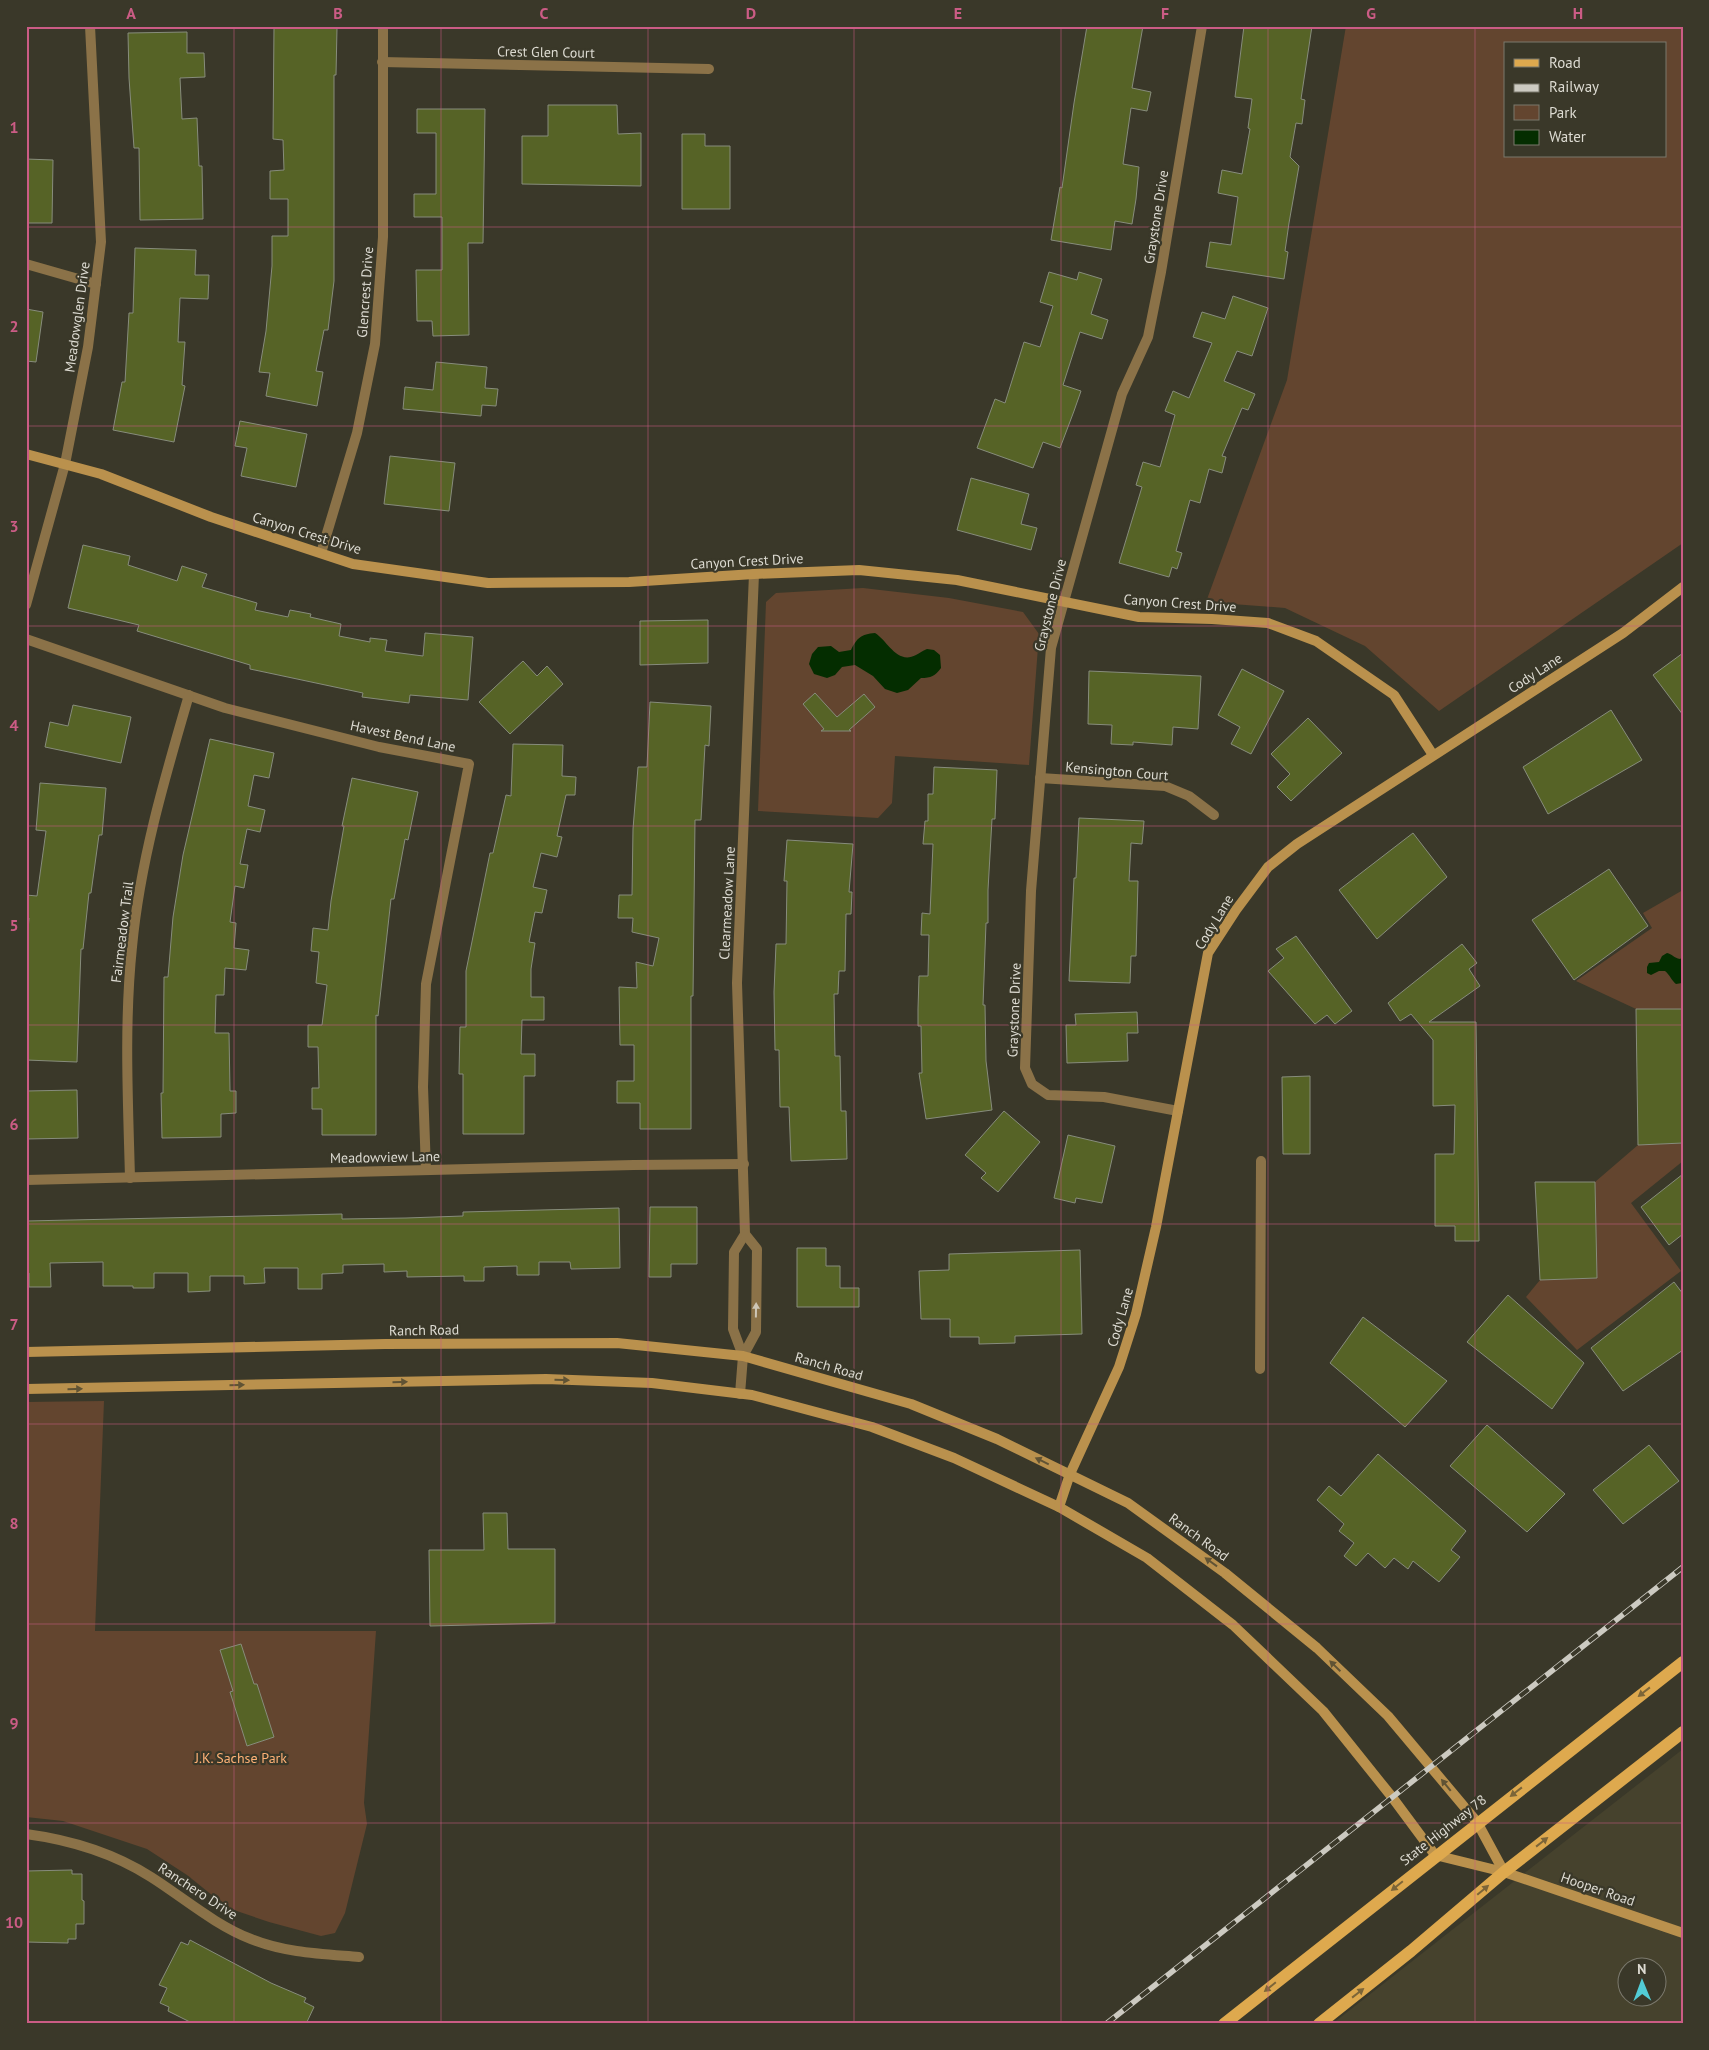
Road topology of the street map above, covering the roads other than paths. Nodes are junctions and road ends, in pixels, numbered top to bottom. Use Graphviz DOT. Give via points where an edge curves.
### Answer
graph roads {
  1 [pos="90,26"];
  2 [pos="383,26"];
  3 [pos="1202,26"];
  4 [pos="382,62"];
  5 [pos="709,69"];
  6 [pos="26,264"];
  7 [pos="96,284"];
  8 [pos="26,454"];
  9 [pos="65,464"];
  10 [pos="320,553"];
  11 [pos="754,574"];
  12 [pos="1683,587"];
  13 [pos="1063,603"];
  14 [pos="26,605"];
  15 [pos="26,639"];
  16 [pos="188,696"];
  17 [pos="1433,755"];
  18 [pos="1040,778"];
  19 [pos="1214,815"];
  20 [pos="1178,1111"];
  21 [pos="1261,1161"];
  22 [pos="744,1164"];
  23 [pos="426,1170"];
  24 [pos="130,1178"];
  25 [pos="26,1180"];
  26 [pos="745,1234"];
  27 [pos="26,1352"];
  28 [pos="744,1356"];
  29 [pos="1260,1369"];
  30 [pos="26,1390"];
  31 [pos="740,1394"];
  32 [pos="1070,1474"];
  33 [pos="1059,1507"];
  34 [pos="1683,1662"];
  35 [pos="1683,1732"];
  36 [pos="1477,1822"];
  37 [pos="26,1834"];
  38 [pos="1435,1855"];
  39 [pos="1504,1872"];
  40 [pos="1683,1933"];
  41 [pos="359,1957"];
  42 [pos="1224,2024"];
  43 [pos="1320,2024"];
  1 -- 7 [label="street, Meadowglen Drive" via="101,242"];
  2 -- 4 [label="street, Glencrest Drive"];
  3 -- 13 [label="street, Graystone Drive" via="1148,337 1122,394"];
  4 -- 5 [label="street, Crest Glen Court"];
  4 -- 10 [label="street, Glencrest Drive" via="383,237 376,344 357,433"];
  6 -- 7 [label="street"];
  7 -- 9 [label="street, Meadowglen Drive" via="88,347"];
  8 -- 9 [label="main road, Canyon Crest Drive"];
  9 -- 10 [label="main road, Canyon Crest Drive"];
  9 -- 14 [label="street, Meadowglen Drive"];
  10 -- 11 [label="main road, Canyon Crest Drive" via="353,564 488,583 629,582"];
  11 -- 13 [label="main road, Canyon Crest Drive" via="859,570 957,580"];
  11 -- 22 [label="street, Clearmeadow Lane" via="737,983"];
  12 -- 17 [label="main road, Cody Lane" via="1623,633"];
  13 -- 17 [label="main road, Canyon Crest Drive" via="1139,617 1268,624 1316,641 1394,695"];
  13 -- 18 [label="street, Graystone Drive" via="1051,648"];
  15 -- 16 [label="street, Havest Bend Lane"];
  16 -- 23 [label="street, Havest Bend Lane" via="379,747 469,764 426,984 423,1087"];
  16 -- 24 [label="street, Fairmeadow Trail" via="144,869 132,946 126,1042"];
  17 -- 20 [label="main road, Cody Lane" via="1340,815 1268,867 1236,910 1208,953"];
  18 -- 19 [label="street, Kensington Court" via="1165,786 1189,796"];
  18 -- 20 [label="street, Graystone Drive" via="1031,891 1025,1068 1032,1084 1048,1094 1104,1097"];
  20 -- 32 [label="main road, Cody Lane" via="1136,1314 1119,1366"];
  21 -- 29 [label="street"];
  22 -- 23 [label="street, Meadowview Lane"];
  22 -- 26 [label="street, Clearmeadow Lane"];
  23 -- 24 [label="street, Meadowview Lane"];
  24 -- 25 [label="street, Meadowview Lane"];
  26 -- 28 [label="street, Clearmeadow Lane" via="734,1252 733,1329"];
  28 -- 26 [label="street, Clearmeadow Lane, one-way" via="756,1332 757,1249"];
  27 -- 28 [label="main road, Ranch Road" via="595,1342"];
  28 -- 31 [label="street, Clearmeadow Lane"];
  32 -- 28 [label="main road, Ranch Road, one-way" via="912,1404"];
  30 -- 31 [label="main road, one-way" via="546,1379 652,1383"];
  31 -- 33 [label="main road" via="785,1402 872,1427 954,1458"];
  32 -- 33 [label="main road, Cody Lane"];
  36 -- 32 [label="main road, Ranch Road, one-way" via="1388,1716 1317,1648 1225,1573 1128,1503"];
  33 -- 38 [label="main road" via="1147,1558 1233,1625 1323,1712"];
  34 -- 36 [label="main road, State Highway 78, one-way"];
  39 -- 35 [label="main road, one-way"];
  36 -- 38 [label="main road, State Highway 78"];
  36 -- 39 [label="main road"];
  37 -- 41 [label="street, Ranchero Drive" via="108,1853 224,1926 251,1939 301,1951"];
  38 -- 39 [label="main road, Hooper Road"];
  38 -- 42 [label="main road, State Highway 78, one-way"];
  39 -- 40 [label="main road, Hooper Road"];
  43 -- 39 [label="main road, one-way"];
}
